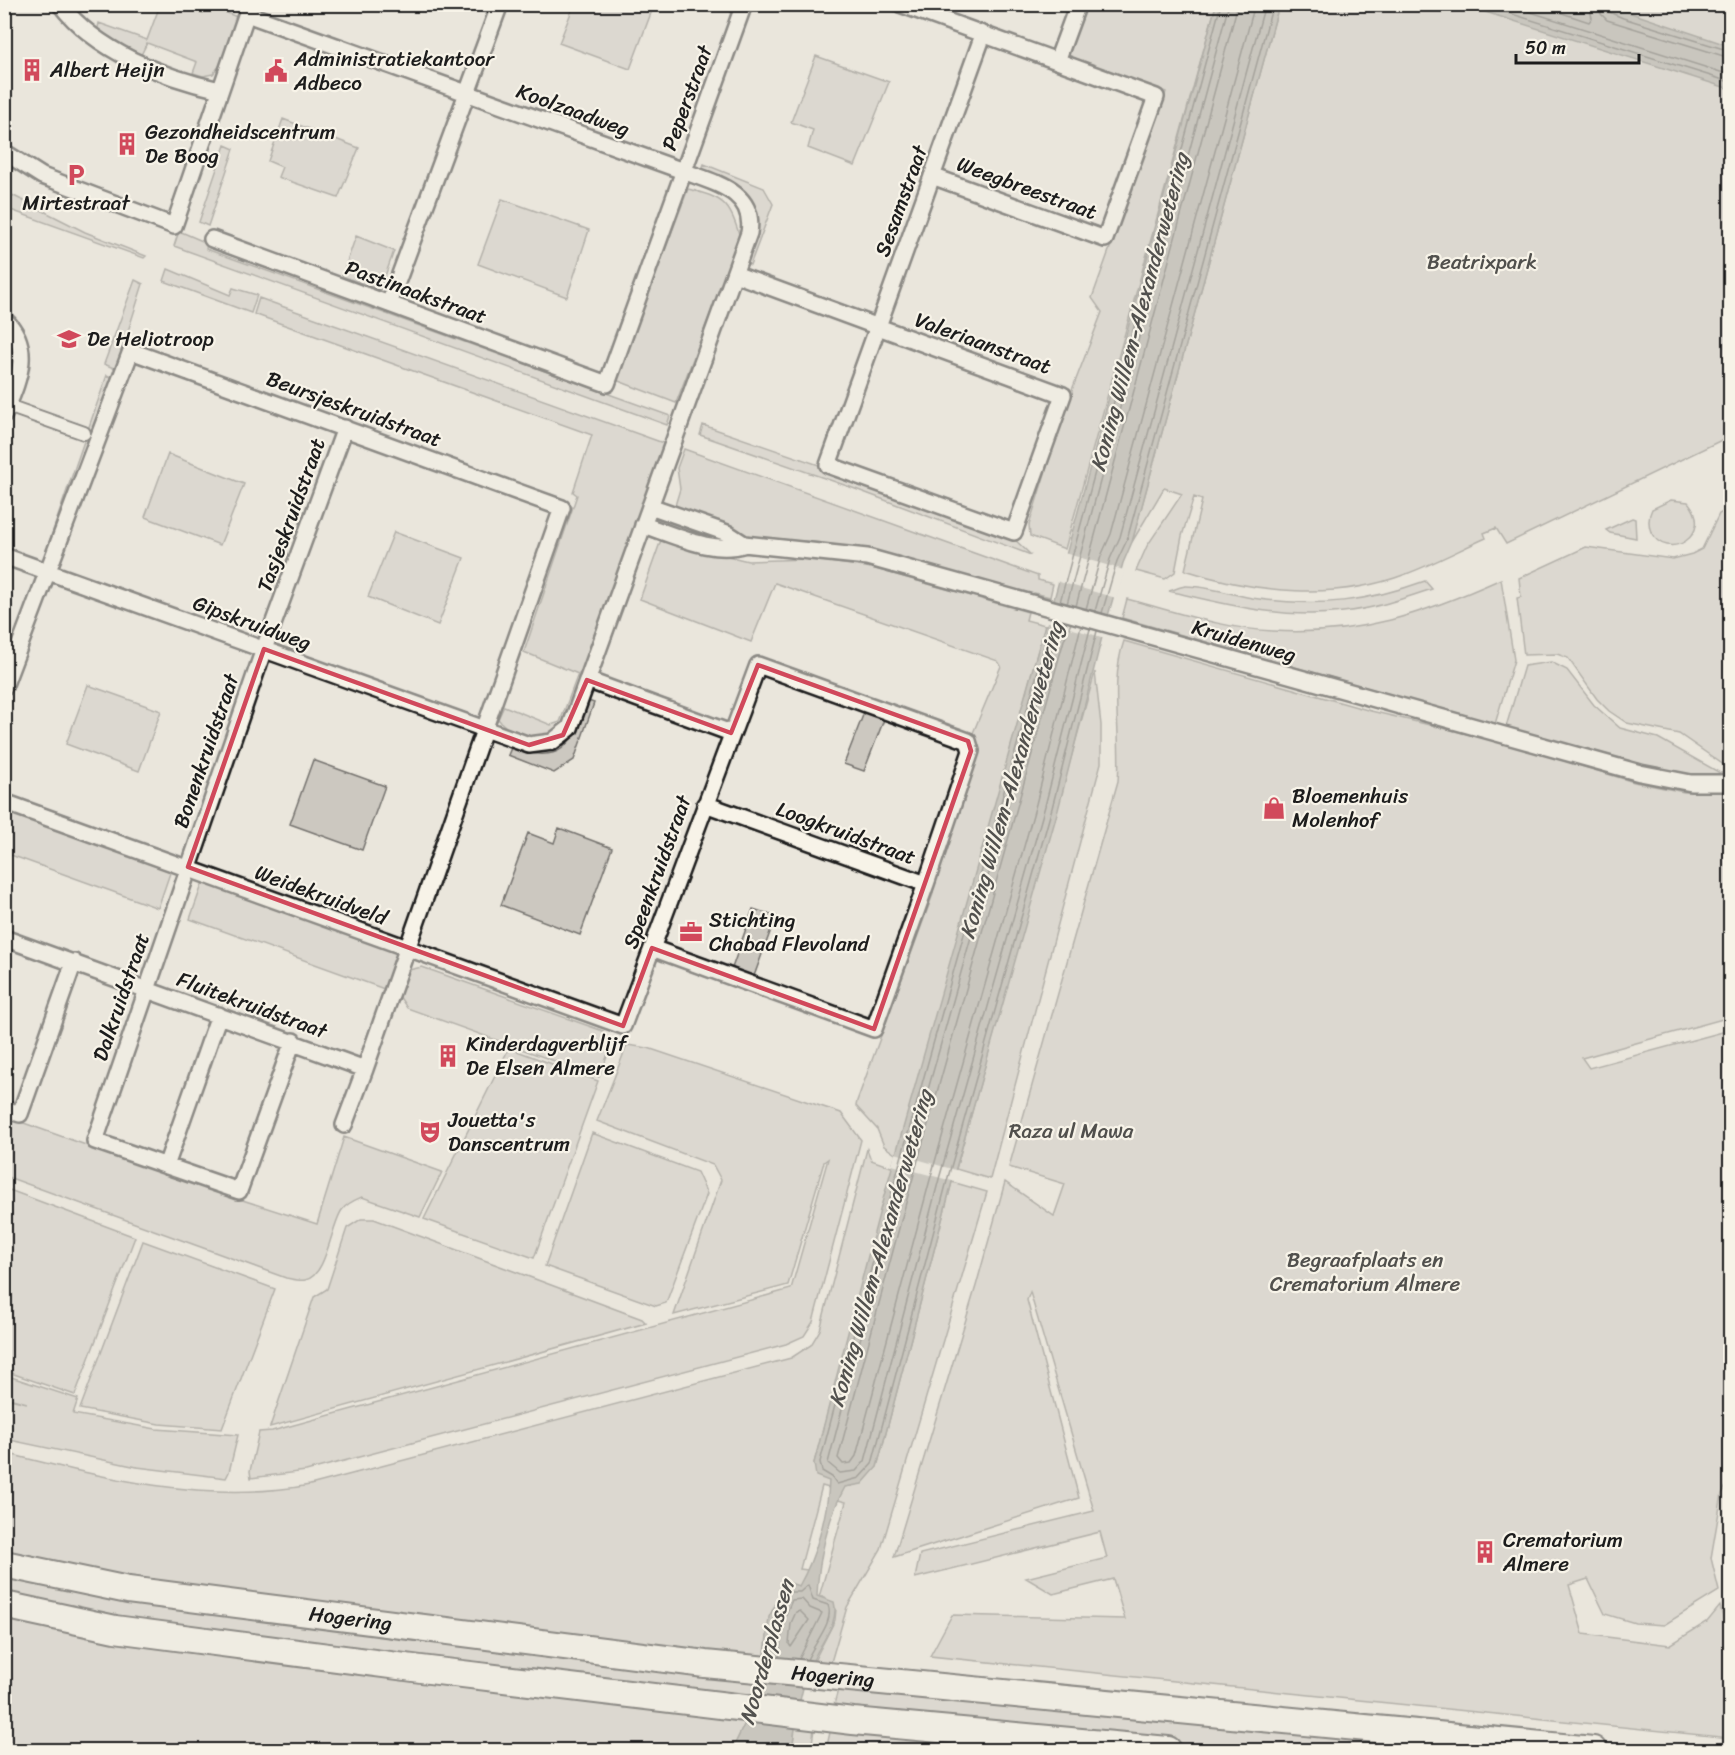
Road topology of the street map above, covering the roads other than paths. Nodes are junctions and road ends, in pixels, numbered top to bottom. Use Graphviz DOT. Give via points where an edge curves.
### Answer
graph roads {
  1 [pos="60,4"];
  2 [pos="500,4"];
  3 [pos="744,4"];
  4 [pos="1078,4"];
  5 [pos="908,6"];
  6 [pos="249,9"];
  7 [pos="983,35"];
  8 [pos="1058,62"];
  9 [pos="220,90"];
  10 [pos="468,95"];
  11 [pos="4,152"];
  12 [pos="683,171"];
  13 [pos="932,176"];
  14 [pos="212,239"];
  15 [pos="735,274"];
  16 [pos="389,304"];
  17 [pos="4,319"];
  18 [pos="877,327"];
  19 [pos="10,410"];
  20 [pos="345,428"];
  21 [pos="84,433"];
  22 [pos="675,435"];
  23 [pos="828,465"];
  24 [pos="650,506"];
  25 [pos="643,525"];
  26 [pos="745,544"];
  27 [pos="4,556"];
  28 [pos="47,571"];
  29 [pos="264,649"];
  30 [pos="758,665"];
  31 [pos="587,680"];
  32 [pos="4,687"];
  33 [pos="484,730"];
  34 [pos="731,733"];
  35 [pos="1731,783"];
  36 [pos="4,802"];
  37 [pos="705,804"];
  38 [pos="188,867"];
  39 [pos="926,884"];
  40 [pos="4,938"];
  41 [pos="652,948"];
  42 [pos="408,949"];
  43 [pos="74,962"];
  44 [pos="146,988"];
  45 [pos="219,1015"];
  46 [pos="623,1026"];
  47 [pos="293,1041"];
  48 [pos="365,1069"];
  49 [pos="4,1109"];
  50 [pos="344,1125"];
  51 [pos="166,1166"];
  52 [pos="4,1564"];
  53 [pos="4,1605"];
  54 [pos="1168,1750"];
  55 [pos="1593,1750"];
  1 -- 9 [label="street" via="93,35 126,57"];
  2 -- 10 [label="street"];
  3 -- 12 [label="street, Peperstraat"];
  4 -- 8 [label="street"];
  5 -- 7 [label="street"];
  6 -- 9 [label="street"];
  6 -- 10 [label="street, Koolzaadweg"];
  7 -- 8 [label="street"];
  7 -- 13 [label="street, Sesamstraat"];
  8 -- 13 [label="street, Weegbreestraat" via="1156,97 1105,239"];
  9 -- 11 [label="street" via="174,226 42,176"];
  10 -- 12 [label="street, Koolzaadweg"];
  10 -- 16 [label="street"];
  12 -- 15 [label="street, Koolzaadweg" via="735,193 745,202 751,221"];
  12 -- 16 [label="street, Pastinaakstraat" via="607,384"];
  13 -- 18 [label="street, Sesamstraat"];
  14 -- 16 [label="street, Pastinaakstraat"];
  15 -- 18 [label="street, Valeriaanstraat"];
  15 -- 22 [label="street, Koolzaadweg"];
  17 -- 19 [label="street" via="11,325 23,354"];
  18 -- 23 [label="street, Sesamstraat"];
  18 -- 23 [label="street, Valeriaanstraat" via="1064,395 1014,532"];
  19 -- 21 [label="street"];
  20 -- 28 [label="street, Beursjeskruidstraat" via="131,351"];
  20 -- 29 [label="street, Tasjeskruidstraat"];
  20 -- 33 [label="street, Beursjeskruidstraat" via="562,508"];
  22 -- 24 [label="street, Gipskruidweg"];
  24 -- 25 [label="street, Gipskruidweg"];
  24 -- 26 [label="street, Kruidenweg" via="727,533"];
  25 -- 26 [label="street, Kruidenweg" via="713,547 732,549"];
  25 -- 31 [label="street, Gipskruidweg"];
  26 -- 35 [label="street, Kruidenweg" via="867,557 1640,773 1691,783"];
  27 -- 28 [label="street, Gipskruidweg"];
  28 -- 29 [label="street, Gipskruidweg"];
  28 -- 32 [label="street"];
  29 -- 33 [label="street, Gipskruidweg"];
  29 -- 38 [label="street, Bonenkruidstraat"];
  30 -- 34 [label="street, Speenkruidstraat"];
  30 -- 39 [label="street, Loogkruidstraat" via="968,741 971,751"];
  31 -- 33 [label="street, Gipskruidweg" via="570,728 552,742 529,745"];
  31 -- 34 [label="street"];
  33 -- 42 [label="street"];
  34 -- 37 [label="street, Speenkruidstraat"];
  36 -- 38 [label="street, Weidekruidveld"];
  37 -- 39 [label="street, Loogkruidstraat"];
  37 -- 41 [label="street, Speenkruidstraat"];
  38 -- 42 [label="street, Weidekruidveld"];
  38 -- 44 [label="street, Dalkruidstraat"];
  39 -- 41 [label="street" via="874,1029"];
  40 -- 43 [label="street, Fluitekruidstraat"];
  41 -- 46 [label="street, Speenkruidstraat"];
  42 -- 46 [label="street, Weidekruidveld"];
  42 -- 48 [label="street"];
  43 -- 44 [label="street, Fluitekruidstraat"];
  43 -- 49 [label="street" via="20,1114"];
  44 -- 45 [label="street, Fluitekruidstraat"];
  44 -- 51 [label="street, Dalkruidstraat" via="95,1141"];
  45 -- 47 [label="street, Fluitekruidstraat"];
  45 -- 51 [label="street"];
  47 -- 48 [label="street, Fluitekruidstraat"];
  47 -- 51 [label="street" via="238,1191"];
  48 -- 50 [label="street"];
  52 -- 55 [label="highway, Hogering" via="128,1590 705,1664"];
  53 -- 54 [label="highway, Hogering" via="115,1629 695,1702"];
}
